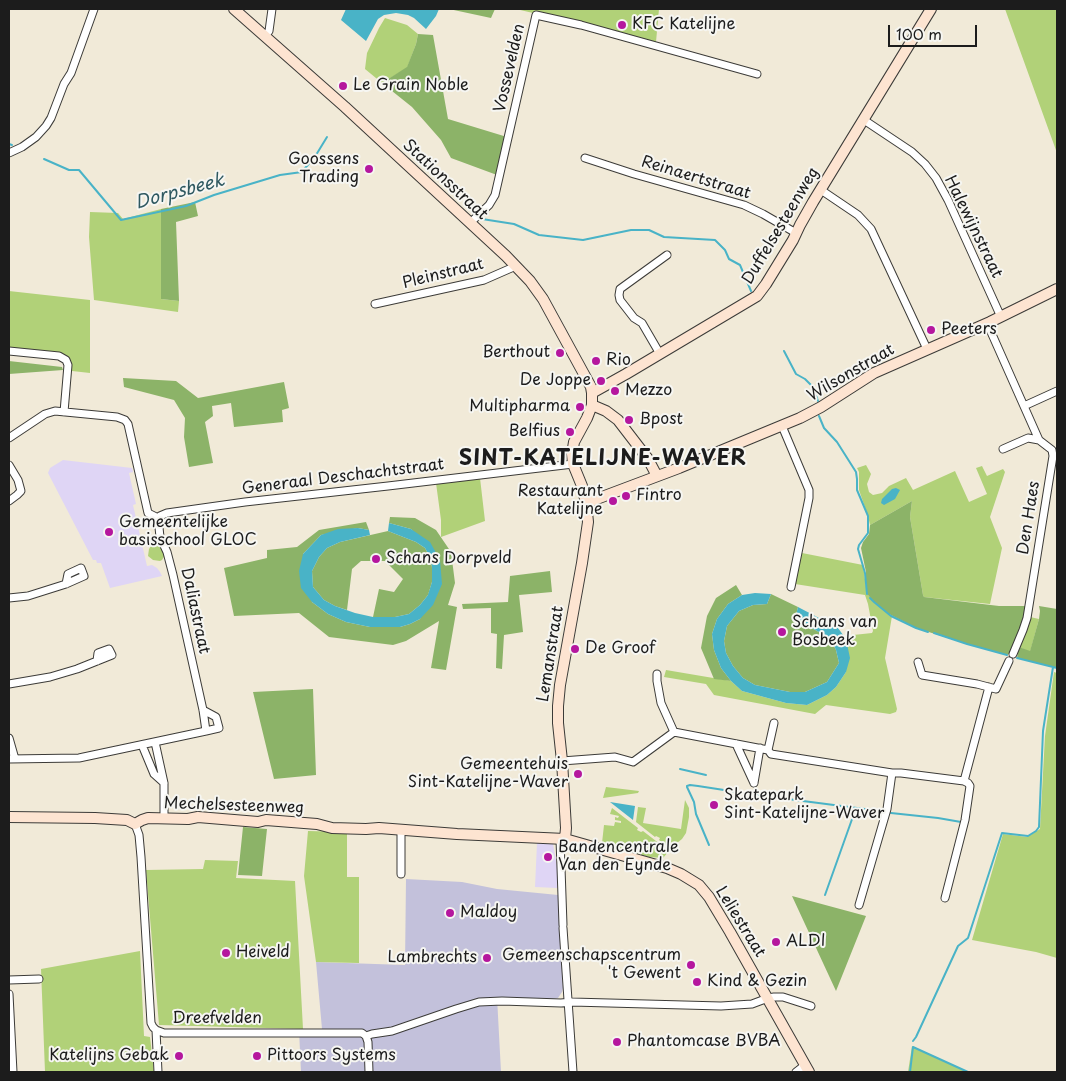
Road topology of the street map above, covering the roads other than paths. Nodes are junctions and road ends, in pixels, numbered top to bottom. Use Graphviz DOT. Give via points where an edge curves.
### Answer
graph roads {
  1 [pos="94,9"];
  2 [pos="234,9"];
  3 [pos="272,9"];
  4 [pos="931,9"];
  5 [pos="265,36"];
  6 [pos="756,74"];
  7 [pos="864,120"];
  8 [pos="9,153"];
  9 [pos="585,158"];
  10 [pos="820,190"];
  11 [pos="470,223"];
  12 [pos="796,233"];
  13 [pos="667,255"];
  14 [pos="516,266"];
  15 [pos="1057,289"];
  16 [pos="375,304"];
  17 [pos="1000,316"];
  18 [pos="987,323"];
  19 [pos="927,349"];
  20 [pos="9,351"];
  21 [pos="660,354"];
  22 [pos="1057,391"];
  23 [pos="592,392"];
  24 [pos="592,405"];
  25 [pos="1024,406"];
  26 [pos="64,412"];
  27 [pos="782,426"];
  28 [pos="9,438"];
  29 [pos="1039,440"];
  30 [pos="1003,449"];
  31 [pos="573,464"];
  32 [pos="9,465"];
  33 [pos="656,476"];
  34 [pos="9,500"];
  35 [pos="586,503"];
  36 [pos="158,518"];
  37 [pos="66,584"];
  38 [pos="791,587"];
  39 [pos="9,598"];
  40 [pos="97,660"];
  41 [pos="918,662"];
  42 [pos="657,674"];
  43 [pos="9,684"];
  44 [pos="989,687"];
  45 [pos="203,710"];
  46 [pos="774,723"];
  47 [pos="206,730"];
  48 [pos="674,732"];
  49 [pos="9,738"];
  50 [pos="155,742"];
  51 [pos="736,744"];
  52 [pos="142,745"];
  53 [pos="764,749"];
  54 [pos="12,759"];
  55 [pos="562,760"];
  56 [pos="892,774"];
  57 [pos="964,781"];
  58 [pos="164,783"];
  59 [pos="9,817"];
  60 [pos="164,819"];
  61 [pos="135,824"];
  62 [pos="400,830"];
  63 [pos="563,839"];
  64 [pos="401,874"];
  65 [pos="945,898"];
  66 [pos="860,905"];
  67 [pos="39,979"];
  68 [pos="9,980"];
  69 [pos="9,994"];
  70 [pos="768,998"];
  71 [pos="568,1002"];
  72 [pos="811,1006"];
  73 [pos="156,1030"];
  74 [pos="366,1036"];
  75 [pos="807,1068"];
  76 [pos="12,1072"];
  77 [pos="158,1072"];
  78 [pos="369,1072"];
  79 [pos="573,1072"];
  80 [pos="796,1072"];
  1 -- 8 [label="street" via="51,118 36,138"];
  2 -- 5 [label="street, Stationsstraat"];
  3 -- 5 [label="street" via="269,31"];
  4 -- 7 [label="street, Duffelsesteenweg"];
  5 -- 11 [label="street, Stationsstraat"];
  6 -- 11 [label="street, Vossevelden" via="536,15 495,195"];
  7 -- 10 [label="street, Duffelsesteenweg"];
  7 -- 17 [label="street, Halewijnstraat" via="912,152 936,178"];
  9 -- 12 [label="street, Reinaertstraat" via="744,206"];
  10 -- 12 [label="street, Duffelsesteenweg"];
  10 -- 19 [label="street" via="858,215 871,229"];
  11 -- 14 [label="street, Stationsstraat"];
  12 -- 21 [label="street, Duffelsesteenweg" via="757,296"];
  13 -- 21 [label="street" via="620,289 619,295 634,318 642,323"];
  14 -- 16 [label="street, Pleinstraat" via="484,280"];
  14 -- 23 [label="street, Stationsstraat" via="543,299"];
  15 -- 17 [label="street, Wilsonstraat"];
  17 -- 18 [label="street, Wilsonstraat"];
  18 -- 19 [label="street, Wilsonstraat"];
  18 -- 25 [label="street, Den Haes"];
  19 -- 27 [label="street, Wilsonstraat" via="874,373 821,407"];
  20 -- 26 [label="street" via="59,356 66,360"];
  21 -- 23 [label="street, Duffelsesteenweg"];
  22 -- 25 [label="street"];
  23 -- 24 [label="street, Stationsstraat"];
  24 -- 31 [label="street" via="574,442"];
  24 -- 33 [label="street" via="606,411 622,425 648,459"];
  25 -- 29 [label="street, Den Haes"];
  26 -- 28 [label="street" via="45,414"];
  26 -- 36 [label="street" via="125,420 148,513"];
  27 -- 33 [label="street, Wilsonstraat"];
  27 -- 38 [label="street" via="809,490"];
  29 -- 30 [label="street" via="1028,438"];
  29 -- 44 [label="street, Den Haes" via="1052,450 1053,456 1029,606 1023,630 996,689"];
  31 -- 35 [label="street, Lemanstraat"];
  31 -- 36 [label="street, Generaal Deschachtstraat" via="245,502 167,513"];
  32 -- 34 [label="street" via="21,491"];
  33 -- 35 [label="street, Wilsonstraat"];
  35 -- 55 [label="street, Lemanstraat" via="588,522 558,706"];
  36 -- 45 [label="street, Daliastraat"];
  37 -- 39 [label="street" via="28,596"];
  40 -- 43 [label="street" via="50,677"];
  41 -- 44 [label="street" via="922,675"];
  42 -- 48 [label="street" via="661,703"];
  44 -- 57 [label="street"];
  45 -- 47 [label="street, Daliastraat"];
  45 -- 47 [label="street" via="216,717 219,728"];
  46 -- 53 [label="street"];
  47 -- 50 [label="street"];
  48 -- 51 [label="street"];
  48 -- 55 [label="street" via="634,762 615,757"];
  49 -- 54 [label="street"];
  50 -- 52 [label="street"];
  50 -- 58 [label="street"];
  51 -- 53 [label="street"];
  51 -- 53 [label="street" via="754,784"];
  52 -- 54 [label="street" via="79,758"];
  52 -- 58 [label="street" via="154,774"];
  53 -- 56 [label="street" via="771,754"];
  55 -- 63 [label="street, Lemanstraat" via="566,828"];
  56 -- 57 [label="street"];
  56 -- 66 [label="street" via="887,810"];
  57 -- 65 [label="street" via="970,786 965,820"];
  58 -- 60 [label="street"];
  59 -- 61 [label="street, Mechelsesteenweg" via="95,818 127,820"];
  60 -- 61 [label="street, Mechelsesteenweg" via="148,818"];
  60 -- 62 [label="street, Mechelsesteenweg" via="266,820 332,828"];
  61 -- 73 [label="street, Dreefvelden" via="141,857 152,1023"];
  62 -- 63 [label="street, Mechelsesteenweg"];
  62 -- 64 [label="street"];
  63 -- 70 [label="street, Leliestraat" via="667,868 698,885 709,897"];
  63 -- 71 [label="street" via="563,927"];
  67 -- 68 [label="street"];
  69 -- 76 [label="street"];
  70 -- 71 [label="street, Dreefvelden" via="752,1004 721,1006"];
  70 -- 72 [label="street" via="783,998"];
  70 -- 75 [label="street, Leliestraat"];
  71 -- 74 [label="street, Dreefvelden" via="479,1002 392,1031"];
  71 -- 79 [label="street"];
  73 -- 74 [label="street, Dreefvelden" via="362,1033"];
  73 -- 77 [label="street"];
  74 -- 78 [label="street"];
  75 -- 80 [label="street"];
}
